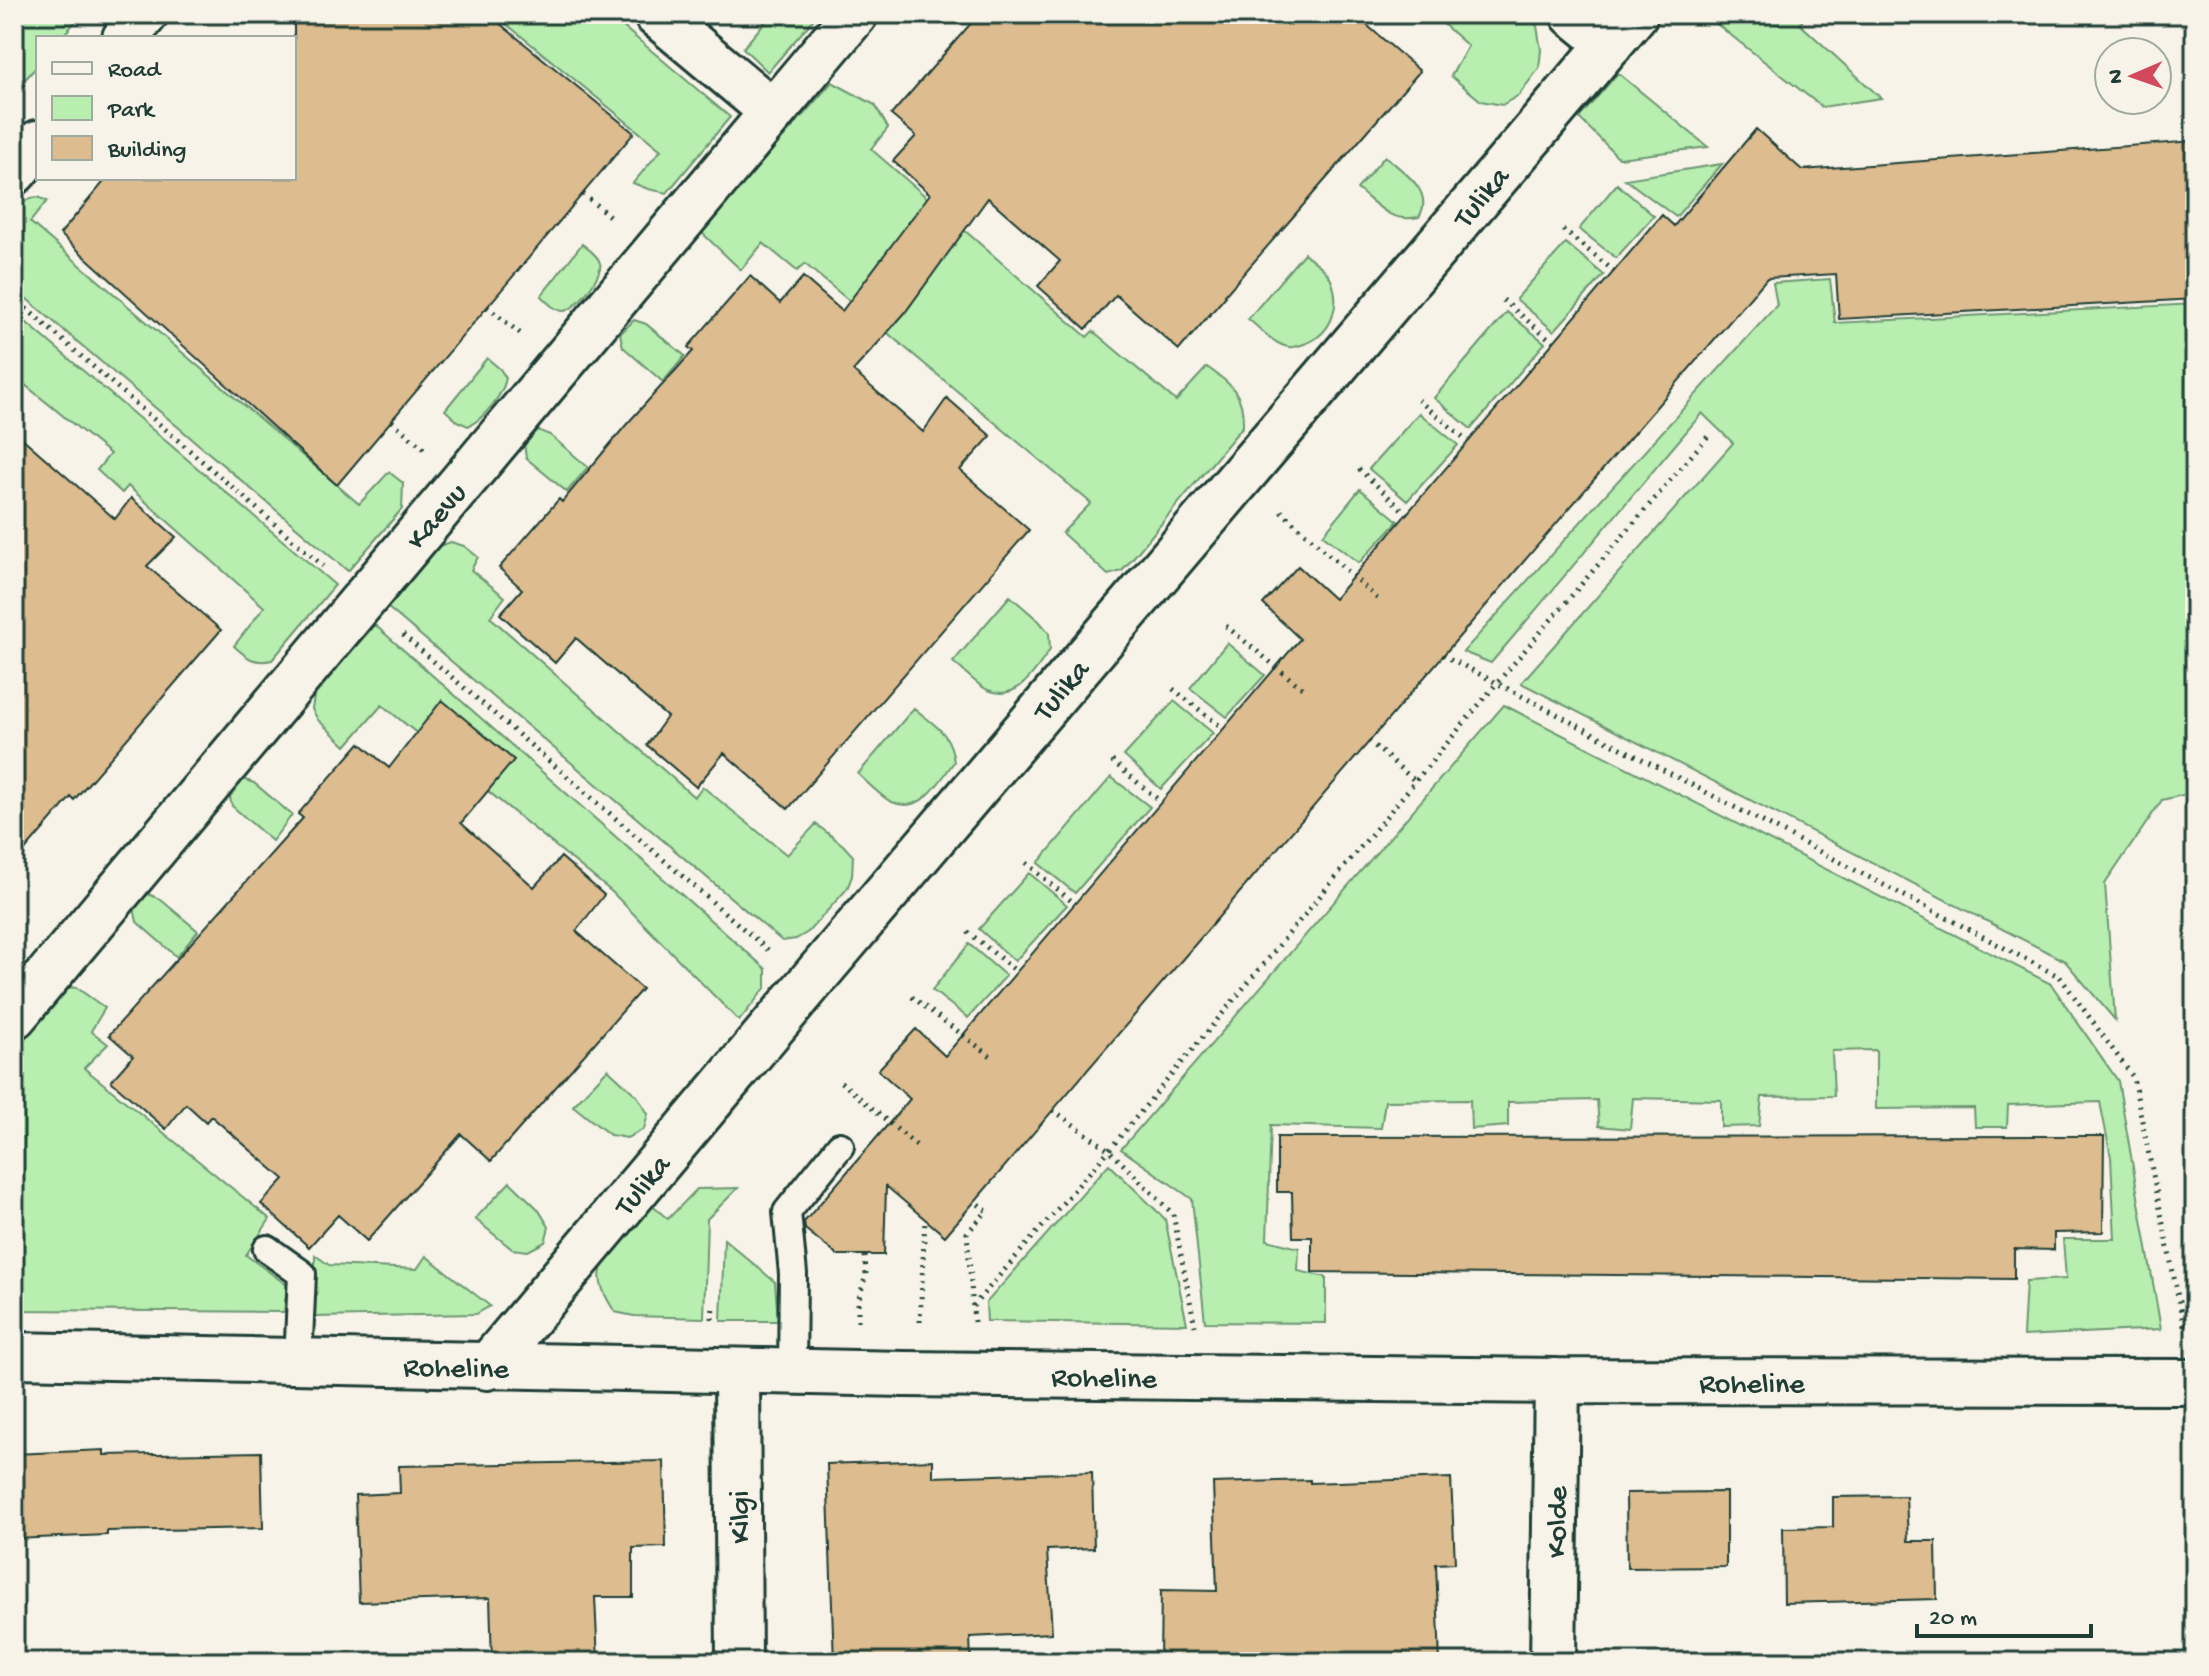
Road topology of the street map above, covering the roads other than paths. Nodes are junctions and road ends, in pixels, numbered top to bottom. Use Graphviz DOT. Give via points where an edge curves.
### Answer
graph roads {
  1 [pos="145,14"];
  2 [pos="656,14"];
  3 [pos="855,14"];
  4 [pos="1573,14"];
  5 [pos="1622,29"];
  6 [pos="127,36"];
  7 [pos="773,112"];
  8 [pos="36,145"];
  9 [pos="14,172"];
  10 [pos="14,1016"];
  11 [pos="840,1146"];
  12 [pos="267,1249"];
  13 [pos="14,1355"];
  14 [pos="298,1362"];
  15 [pos="2191,1362"];
  16 [pos="487,1367"];
  17 [pos="737,1372"];
  18 [pos="792,1372"];
  19 [pos="1557,1381"];
  20 [pos="739,1662"];
  21 [pos="1553,1662"];
  1 -- 6 [label="street"];
  2 -- 7 [label="street"];
  3 -- 7 [label="street, Kaevu"];
  4 -- 5 [label="street"];
  5 -- 16 [label="street, Tulika"];
  7 -- 10 [label="street, Kaevu"];
  8 -- 9 [label="street"];
  11 -- 18 [label="lane" via="787,1212 793,1274"];
  12 -- 14 [label="lane" via="302,1274"];
  13 -- 14 [label="street, Roheline"];
  14 -- 16 [label="street, Roheline"];
  15 -- 19 [label="street, Roheline"];
  16 -- 17 [label="street, Roheline"];
  17 -- 18 [label="street, Roheline"];
  17 -- 20 [label="street, Kilgi"];
  18 -- 19 [label="street, Roheline"];
  19 -- 21 [label="street, Kolde"];
}
